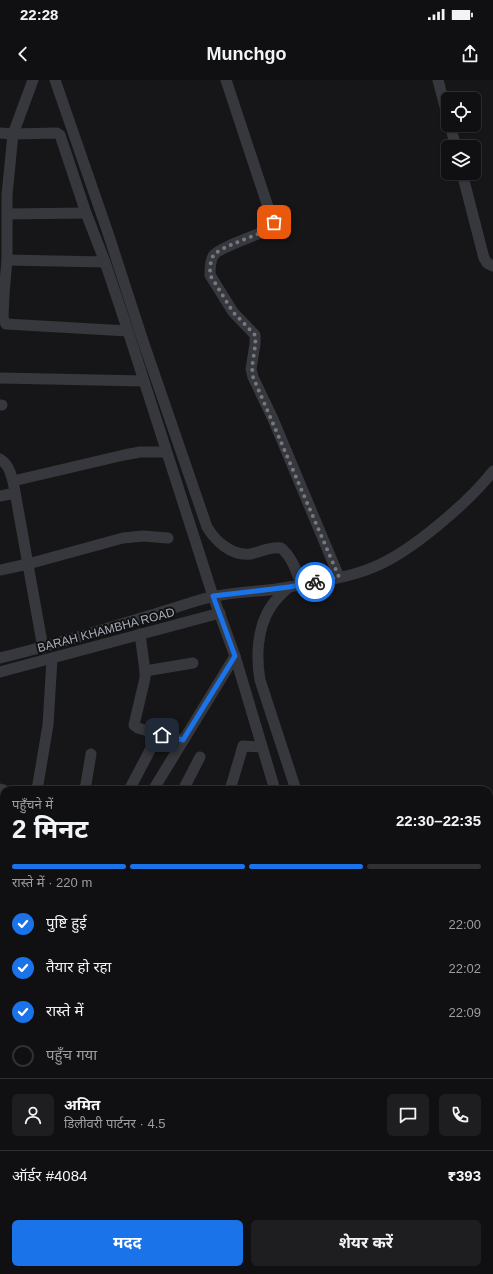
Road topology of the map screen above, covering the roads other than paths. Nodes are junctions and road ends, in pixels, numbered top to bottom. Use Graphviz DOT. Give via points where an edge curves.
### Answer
graph roads {
  1 [pos="33,80"];
  2 [pos="54,80"];
  3 [pos="226,80"];
  4 [pos="438,80"];
  5 [pos="441,92"];
  6 [pos="0,133"];
  7 [pos="13,134"];
  8 [pos="464,180"];
  9 [pos="4,199"];
  10 [pos="86,213"];
  11 [pos="8,214"];
  12 [pos="7,260"];
  13 [pos="105,262"];
  14 [pos="493,266"];
  15 [pos="2,294"];
  16 [pos="128,331"];
  17 [pos="0,378"];
  18 [pos="144,381"];
  19 [pos="166,452"];
  20 [pos="0,459"];
  21 [pos="493,471"];
  22 [pos="13,481"];
  23 [pos="15,493"];
  24 [pos="0,496"];
  25 [pos="168,538"];
  26 [pos="28,564"];
  27 [pos="0,570"];
  28 [pos="339,577"];
  29 [pos="302,584"];
  30 [pos="289,587"];
  31 [pos="213,596"];
  32 [pos="220,613"];
  33 [pos="140,634"];
  34 [pos="43,648"];
  35 [pos="235,656"];
  36 [pos="0,658"];
  37 [pos="52,659"];
  38 [pos="193,663"];
  39 [pos="145,671"];
  40 [pos="0,672"];
  41 [pos="161,735"];
  42 [pos="183,740"];
  43 [pos="262,747"];
  44 [pos="91,754"];
  45 [pos="200,757"];
  46 [pos="38,786"];
  47 [pos="86,786"];
  48 [pos="130,786"];
  49 [pos="155,786"];
  50 [pos="185,786"];
  51 [pos="231,786"];
  52 [pos="274,786"];
  53 [pos="295,786"];
  1 -- 7 [label="street"];
  2 -- 29 [label="street" via="207,527 216,541 239,553 251,554 269,548 281,548 288,555"];
  3 -- 28 [label="street" via="274,222 270,229 215,253 210,275 233,312 255,335 251,369 253,377"];
  4 -- 5 [label="street"];
  6 -- 7 [label="street"];
  7 -- 9 [label="street"];
  7 -- 10 [label="street" via="60,135"];
  8 -- 14 [label="street" via="484,258"];
  9 -- 11 [label="street"];
  10 -- 11 [label="street"];
  10 -- 13 [label="street"];
  11 -- 12 [label="street"];
  12 -- 13 [label="street"];
  12 -- 15 [label="street"];
  13 -- 16 [label="street"];
  15 -- 16 [label="street" via="3,318 6,324"];
  16 -- 18 [label="street"];
  17 -- 18 [label="street"];
  18 -- 19 [label="street"];
  19 -- 22 [label="street" via="124,455"];
  19 -- 31 [label="street"];
  20 -- 22 [label="street" via="9,468"];
  21 -- 28 [label="street, BARAH KHAMBHA ROAD" via="457,508 396,556 373,568"];
  22 -- 23 [label="street"];
  23 -- 24 [label="street"];
  23 -- 26 [label="street"];
  25 -- 26 [label="street" via="123,538"];
  26 -- 27 [label="street"];
  26 -- 34 [label="street"];
  28 -- 29 [label="street, BARAH KHAMBHA ROAD"];
  29 -- 30 [label="street, BARAH KHAMBHA ROAD"];
  30 -- 31 [label="street, BARAH KHAMBHA ROAD"];
  30 -- 53 [label="street" via="270,608 261,627 258,669"];
  31 -- 32 [label="street"];
  31 -- 34 [label="street, BARAH KHAMBHA ROAD"];
  32 -- 33 [label="street, BARAH KHAMBHA ROAD"];
  32 -- 35 [label="street"];
  33 -- 37 [label="street, BARAH KHAMBHA ROAD"];
  33 -- 39 [label="street"];
  34 -- 36 [label="street, BARAH KHAMBHA ROAD"];
  35 -- 42 [label="street"];
  35 -- 43 [label="street"];
  37 -- 40 [label="street, BARAH KHAMBHA ROAD"];
  37 -- 46 [label="street" via="48,725"];
  38 -- 39 [label="street"];
  39 -- 41 [label="street" via="134,725"];
  41 -- 42 [label="street"];
  41 -- 48 [label="street"];
  42 -- 49 [label="street"];
  43 -- 51 [label="street" via="243,746"];
  43 -- 52 [label="street"];
  44 -- 47 [label="street"];
  45 -- 50 [label="street"];
}
